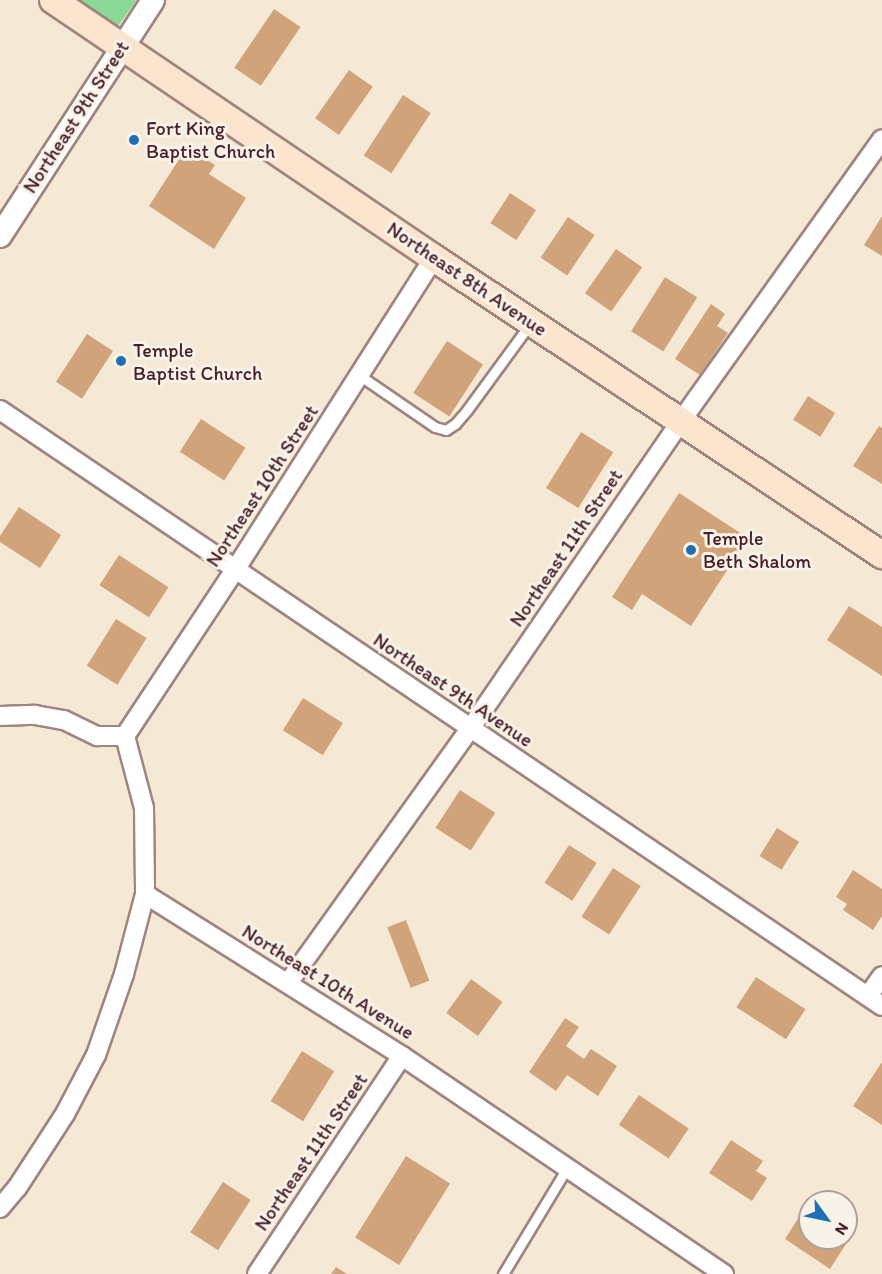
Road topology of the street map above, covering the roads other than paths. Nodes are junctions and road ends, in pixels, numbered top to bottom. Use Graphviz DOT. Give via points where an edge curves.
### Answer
graph roads {
  1 [pos="54,0"];
  2 [pos="153,0"];
  3 [pos="121,46"];
  4 [pos="882,139"];
  5 [pos="0,236"];
  6 [pos="434,258"];
  7 [pos="531,322"];
  8 [pos="359,375"];
  9 [pos="0,410"];
  10 [pos="681,421"];
  11 [pos="882,555"];
  12 [pos="235,570"];
  13 [pos="0,716"];
  14 [pos="470,729"];
  15 [pos="125,736"];
  16 [pos="145,894"];
  17 [pos="882,976"];
  18 [pos="288,984"];
  19 [pos="875,1001"];
  20 [pos="402,1056"];
  21 [pos="567,1168"];
  22 [pos="0,1208"];
  23 [pos="257,1274"];
  24 [pos="503,1274"];
  25 [pos="724,1274"];
  1 -- 3 [label="main road, Northeast 8th Avenue"];
  2 -- 3 [label="street, Northeast 9th Street"];
  3 -- 5 [label="street, Northeast 9th Street"];
  3 -- 6 [label="main road, Northeast 8th Avenue"];
  4 -- 10 [label="street, Northeast 11th Street"];
  6 -- 7 [label="main road, Northeast 8th Avenue"];
  6 -- 8 [label="street, Northeast 10th Street"];
  7 -- 8 [label="lane" via="467,410 446,429 435,427"];
  7 -- 10 [label="main road, Northeast 8th Avenue"];
  8 -- 12 [label="street, Northeast 10th Street"];
  9 -- 12 [label="street, Northeast 9th Avenue"];
  10 -- 11 [label="main road, Northeast 8th Avenue"];
  10 -- 14 [label="street, Northeast 11th Street"];
  12 -- 14 [label="street, Northeast 9th Avenue"];
  12 -- 15 [label="street, Northeast 10th Street"];
  13 -- 15 [label="street" via="35,715 64,720 97,736"];
  14 -- 18 [label="street, Northeast 11th Street"];
  14 -- 19 [label="street, Northeast 9th Avenue"];
  15 -- 16 [label="street" via="144,808"];
  16 -- 18 [label="street, Northeast 10th Avenue"];
  16 -- 22 [label="street" via="124,974 96,1055 65,1114"];
  17 -- 19 [label="street"];
  18 -- 20 [label="street, Northeast 10th Avenue"];
  20 -- 21 [label="street, Northeast 10th Avenue"];
  20 -- 23 [label="street, Northeast 11th Street"];
  21 -- 24 [label="lane"];
  21 -- 25 [label="street, Northeast 10th Avenue"];
}
